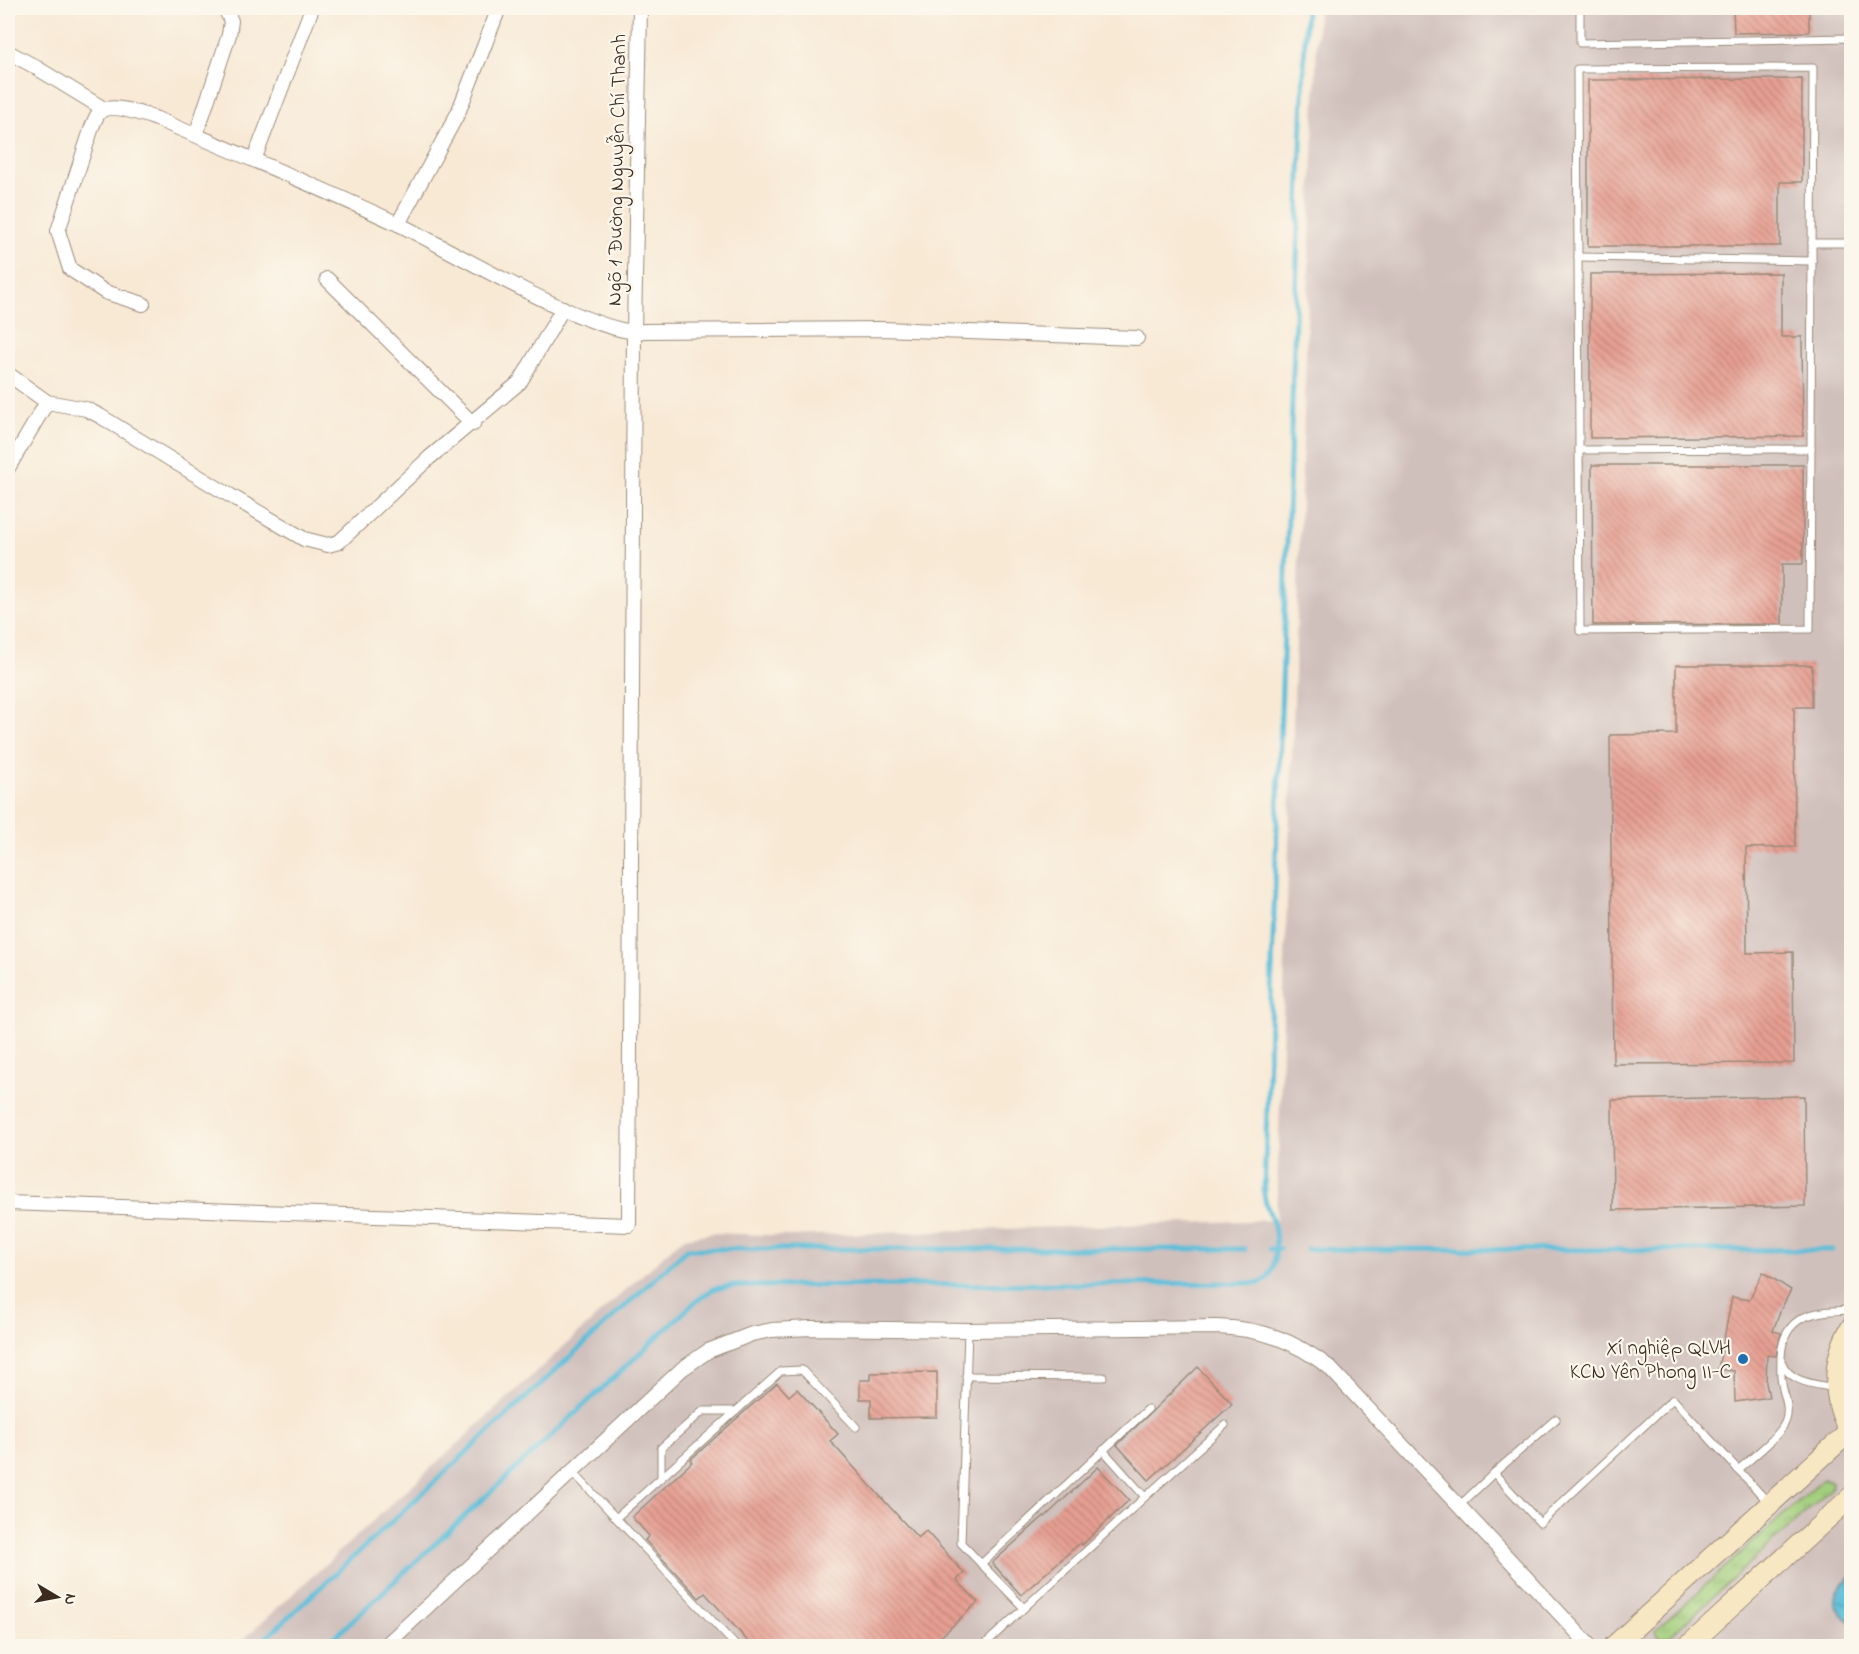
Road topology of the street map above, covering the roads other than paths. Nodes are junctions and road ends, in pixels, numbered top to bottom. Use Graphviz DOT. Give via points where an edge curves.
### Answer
graph roads {
  1 [pos="225,8"];
  2 [pos="312,8"];
  3 [pos="499,8"];
  4 [pos="640,8"];
  5 [pos="1580,8"];
  6 [pos="1851,38"];
  7 [pos="8,52"];
  8 [pos="104,109"];
  9 [pos="196,135"];
  10 [pos="254,160"];
  11 [pos="398,224"];
  12 [pos="1812,243"];
  13 [pos="1851,243"];
  14 [pos="1578,257"];
  15 [pos="1812,261"];
  16 [pos="327,279"];
  17 [pos="144,304"];
  18 [pos="563,308"];
  19 [pos="639,332"];
  20 [pos="1137,338"];
  21 [pos="8,374"];
  22 [pos="47,402"];
  23 [pos="473,423"];
  24 [pos="1811,449"];
  25 [pos="1579,450"];
  26 [pos="8,468"];
  27 [pos="8,1203"];
  28 [pos="1851,1310"];
  29 [pos="1851,1326"];
  30 [pos="968,1330"];
  31 [pos="1781,1361"];
  32 [pos="966,1376"];
  33 [pos="1103,1377"];
  34 [pos="1836,1389"];
  35 [pos="1148,1409"];
  36 [pos="736,1411"];
  37 [pos="1557,1419"];
  38 [pos="1225,1425"];
  39 [pos="856,1427"];
  40 [pos="1850,1433"];
  41 [pos="1103,1450"];
  42 [pos="1738,1470"];
  43 [pos="572,1471"];
  44 [pos="1494,1473"];
  45 [pos="661,1477"];
  46 [pos="1851,1496"];
  47 [pos="1145,1497"];
  48 [pos="1770,1504"];
  49 [pos="1459,1506"];
  50 [pos="616,1518"];
  51 [pos="981,1564"];
  52 [pos="1024,1608"];
  53 [pos="385,1647"];
  54 [pos="736,1647"];
  55 [pos="983,1647"];
  56 [pos="1590,1647"];
  57 [pos="1614,1647"];
  58 [pos="1688,1647"];
  1 -- 9 [label="street" via="231,21 230,35"];
  2 -- 10 [label="street"];
  3 -- 11 [label="street" via="458,113"];
  4 -- 19 [label="street, Ngõ 1 Đường Nguyễn Chí Thanh"];
  5 -- 6 [label="lane" via="1580,43"];
  7 -- 8 [label="street"];
  8 -- 9 [label="street" via="139,113"];
  8 -- 17 [label="street" via="92,126 58,231 70,269 105,292"];
  9 -- 10 [label="street"];
  10 -- 11 [label="street"];
  11 -- 18 [label="street"];
  12 -- 13 [label="lane"];
  12 -- 14 [label="lane" via="1813,68 1577,69"];
  12 -- 15 [label="lane"];
  14 -- 15 [label="lane"];
  14 -- 25 [label="lane"];
  15 -- 24 [label="lane"];
  16 -- 23 [label="street"];
  18 -- 19 [label="street" via="606,326"];
  18 -- 23 [label="street" via="520,382"];
  19 -- 20 [label="street" via="882,329"];
  19 -- 27 [label="street, Ngõ 1 Đường Nguyễn Chí Thanh" via="629,1225"];
  21 -- 22 [label="street"];
  22 -- 23 [label="street" via="100,416 304,539 328,545 339,542 429,458"];
  22 -- 26 [label="street"];
  24 -- 25 [label="lane"];
  24 -- 25 [label="lane" via="1810,629 1580,631"];
  28 -- 31 [label="lane" via="1825,1311 1796,1321 1786,1334"];
  29 -- 34 [label="street" via="1838,1358"];
  30 -- 32 [label="lane"];
  30 -- 43 [label="street" via="811,1328 752,1334 689,1363"];
  30 -- 49 [label="street" via="1218,1327 1253,1330 1283,1339 1329,1367"];
  31 -- 34 [label="lane" via="1784,1369 1801,1381"];
  31 -- 42 [label="lane" via="1788,1408 1784,1427"];
  32 -- 33 [label="lane"];
  32 -- 51 [label="lane" via="961,1544"];
  34 -- 40 [label="street"];
  35 -- 41 [label="lane"];
  36 -- 39 [label="lane" via="781,1371 802,1370"];
  36 -- 45 [label="lane"];
  36 -- 45 [label="lane" via="703,1411 661,1448"];
  37 -- 44 [label="lane"];
  38 -- 47 [label="lane"];
  40 -- 48 [label="street"];
  41 -- 47 [label="lane"];
  41 -- 51 [label="lane"];
  42 -- 44 [label="lane" via="1673,1399 1540,1523"];
  42 -- 48 [label="lane"];
  43 -- 50 [label="lane"];
  43 -- 53 [label="street"];
  44 -- 49 [label="lane"];
  45 -- 50 [label="lane"];
  46 -- 58 [label="street"];
  47 -- 52 [label="lane"];
  48 -- 57 [label="street"];
  49 -- 56 [label="street"];
  50 -- 54 [label="lane"];
  51 -- 52 [label="lane"];
  52 -- 55 [label="lane"];
}
